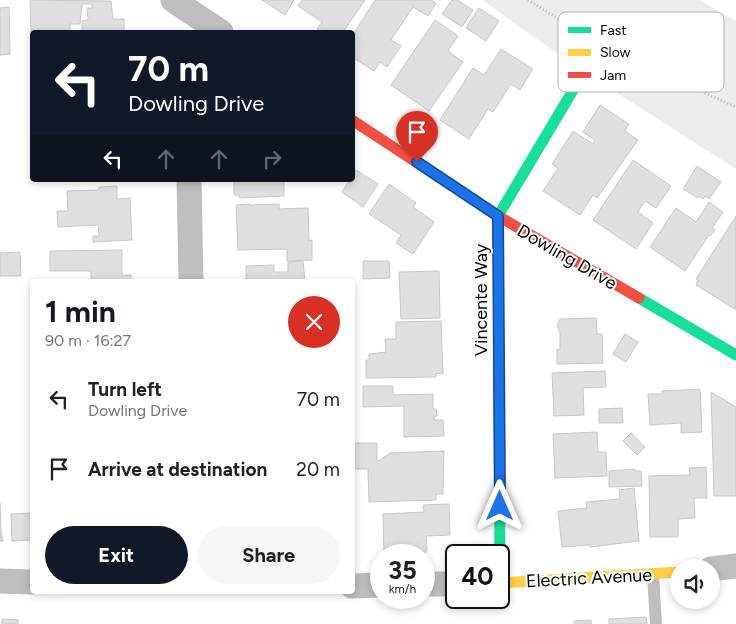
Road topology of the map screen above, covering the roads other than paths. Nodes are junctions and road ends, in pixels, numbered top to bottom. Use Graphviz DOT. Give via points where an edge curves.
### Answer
graph roads {
  1 [pos="182,14"];
  2 [pos="217,30"];
  3 [pos="572,92"];
  4 [pos="355,122"];
  5 [pos="189,182"];
  6 [pos="498,216"];
  7 [pos="191,279"];
  8 [pos="736,355"];
  9 [pos="500,544"];
  10 [pos="736,566"];
  11 [pos="720,568"];
  12 [pos="670,573"];
  13 [pos="653,575"];
  14 [pos="0,581"];
  15 [pos="30,582"];
  16 [pos="510,582"];
  17 [pos="370,585"];
  18 [pos="355,586"];
  19 [pos="656,624"];
  1 -- 2 [label="street"];
  3 -- 6 [label="street"];
  4 -- 6 [label="street, Dowling Drive"];
  5 -- 7 [label="street"];
  6 -- 8 [label="street, Dowling Drive"];
  6 -- 9 [label="street, Vincente Way"];
  10 -- 11 [label="street"];
  12 -- 13 [label="street, Electric Avenue"];
  13 -- 16 [label="street, Electric Avenue"];
  13 -- 19 [label="lane"];
  14 -- 15 [label="street"];
  17 -- 18 [label="street"];
}
